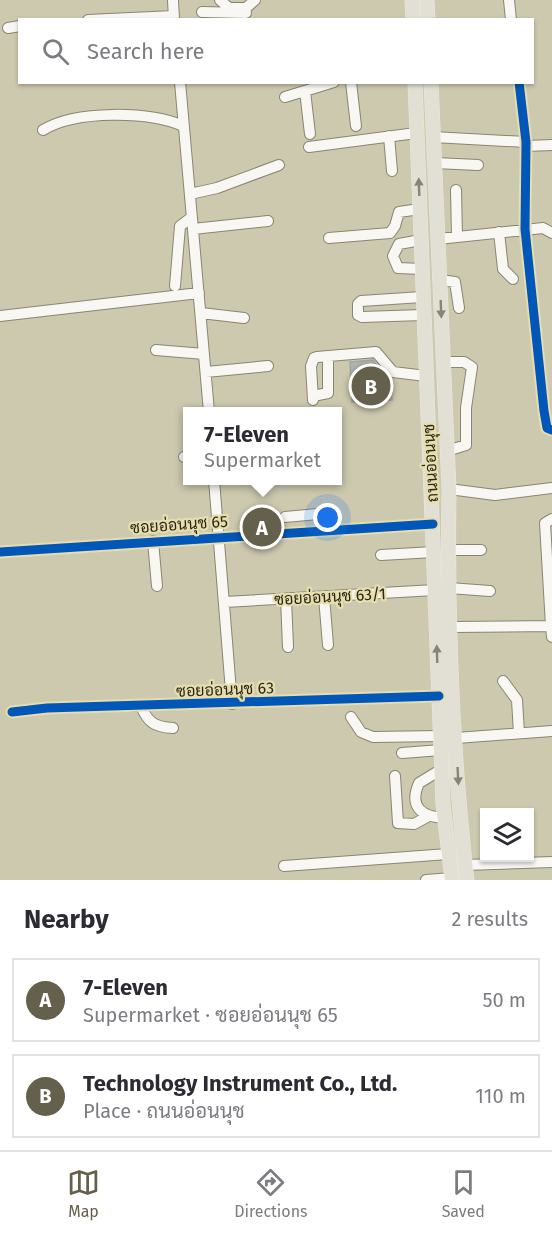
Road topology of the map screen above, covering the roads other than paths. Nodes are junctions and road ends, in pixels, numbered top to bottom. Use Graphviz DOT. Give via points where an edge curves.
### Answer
graph roads {
  1 [pos="173,0"];
  2 [pos="220,0"];
  3 [pos="255,0"];
  4 [pos="412,0"];
  5 [pos="427,0"];
  6 [pos="509,0"];
  7 [pos="202,12"];
  8 [pos="230,13"];
  9 [pos="246,14"];
  10 [pos="174,18"];
  11 [pos="413,18"];
  12 [pos="428,18"];
  13 [pos="511,18"];
  14 [pos="18,26"];
  15 [pos="8,28"];
  16 [pos="180,84"];
  17 [pos="328,84"];
  18 [pos="351,84"];
  19 [pos="414,84"];
  20 [pos="431,84"];
  21 [pos="519,84"];
  22 [pos="305,91"];
  23 [pos="285,97"];
  24 [pos="183,126"];
  25 [pos="356,126"];
  26 [pos="43,130"];
  27 [pos="416,133"];
  28 [pos="310,134"];
  29 [pos="389,136"];
  30 [pos="433,137"];
  31 [pos="526,144"];
  32 [pos="552,145"];
  33 [pos="309,147"];
  34 [pos="435,163"];
  35 [pos="279,165"];
  36 [pos="478,165"];
  37 [pos="392,171"];
  38 [pos="456,190"];
  39 [pos="190,194"];
  40 [pos="420,209"];
  41 [pos="192,217"];
  42 [pos="268,221"];
  43 [pos="193,229"];
  44 [pos="525,229"];
  45 [pos="500,232"];
  46 [pos="552,233"];
  47 [pos="458,237"];
  48 [pos="329,238"];
  49 [pos="438,239"];
  50 [pos="421,240"];
  51 [pos="422,269"];
  52 [pos="513,279"];
  53 [pos="440,280"];
  54 [pos="176,286"];
  55 [pos="199,293"];
  56 [pos="422,297"];
  57 [pos="459,308"];
  58 [pos="201,313"];
  59 [pos="423,315"];
  60 [pos="0,316"];
  61 [pos="244,318"];
  62 [pos="442,338"];
  63 [pos="424,339"];
  64 [pos="156,350"];
  65 [pos="204,354"];
  66 [pos="328,356"];
  67 [pos="443,362"];
  68 [pos="268,366"];
  69 [pos="206,372"];
  70 [pos="426,376"];
  71 [pos="209,407"];
  72 [pos="552,430"];
  73 [pos="447,452"];
  74 [pos="214,485"];
  75 [pos="552,488"];
  76 [pos="449,489"];
  77 [pos="318,514"];
  78 [pos="303,515"];
  79 [pos="285,517"];
  80 [pos="552,519"];
  81 [pos="448,523"];
  82 [pos="433,524"];
  83 [pos="304,532"];
  84 [pos="219,536"];
  85 [pos="153,541"];
  86 [pos="481,550"];
  87 [pos="441,551"];
  88 [pos="0,552"];
  89 [pos="381,555"];
  90 [pos="550,573"];
  91 [pos="157,586"];
  92 [pos="442,589"];
  93 [pos="490,591"];
  94 [pos="324,597"];
  95 [pos="286,599"];
  96 [pos="225,602"];
  97 [pos="451,627"];
  98 [pos="551,631"];
  99 [pos="328,645"];
  100 [pos="288,647"];
  101 [pos="503,681"];
  102 [pos="439,696"];
  103 [pos="232,704"];
  104 [pos="141,706"];
  105 [pos="12,712"];
  106 [pos="351,717"];
  107 [pos="173,728"];
  108 [pos="552,731"];
  109 [pos="519,734"];
  110 [pos="456,738"];
  111 [pos="440,743"];
  112 [pos="402,753"];
  113 [pos="442,769"];
  114 [pos="395,776"];
  115 [pos="427,817"];
  116 [pos="445,818"];
  117 [pos="448,854"];
  118 [pos="552,862"];
  119 [pos="465,865"];
  120 [pos="284,866"];
  121 [pos="452,879"];
  122 [pos="426,880"];
  123 [pos="467,880"];
  1 -- 10 [label="street"];
  2 -- 8 [label="street"];
  3 -- 9 [label="street"];
  4 -- 11 [label="main road"];
  5 -- 12 [label="main road"];
  6 -- 13 [label="street"];
  7 -- 8 [label="street"];
  8 -- 9 [label="street"];
  14 -- 15 [label="street"];
  16 -- 24 [label="street"];
  17 -- 22 [label="street"];
  18 -- 25 [label="street"];
  19 -- 27 [label="main road, ถนนอ่อนนุช"];
  20 -- 30 [label="main road, ถนนอ่อนนุช"];
  21 -- 31 [label="street"];
  22 -- 23 [label="street"];
  22 -- 28 [label="street"];
  24 -- 26 [label="street" via="160,117 107,116 60,121"];
  24 -- 39 [label="street"];
  27 -- 29 [label="street"];
  40 -- 27 [label="main road, ถนนอ่อนนุช, one-way"];
  29 -- 33 [label="street"];
  29 -- 37 [label="street"];
  30 -- 31 [label="street"];
  30 -- 34 [label="main road, ถนนอ่อนนุช"];
  31 -- 32 [label="street"];
  31 -- 44 [label="street"];
  34 -- 36 [label="street"];
  34 -- 49 [label="main road, ถนนอ่อนนุช"];
  35 -- 39 [label="street"];
  38 -- 47 [label="street"];
  39 -- 41 [label="street"];
  40 -- 48 [label="street" via="399,212 390,232"];
  40 -- 50 [label="main road, ถนนอ่อนนุช"];
  41 -- 43 [label="street"];
  41 -- 54 [label="street" via="180,226"];
  42 -- 43 [label="street"];
  43 -- 55 [label="street"];
  44 -- 45 [label="street"];
  44 -- 46 [label="street" via="543,228"];
  44 -- 72 [label="street" via="544,411 547,428"];
  45 -- 47 [label="street"];
  45 -- 52 [label="street" via="503,268"];
  47 -- 49 [label="street"];
  49 -- 53 [label="main road, ถนนอ่อนนุช"];
  50 -- 51 [label="main road, ถนนอ่อนนุช"];
  50 -- 51 [label="street" via="399,244 393,256 398,268"];
  51 -- 56 [label="main road, ถนนอ่อนนุช"];
  53 -- 57 [label="street" via="455,282"];
  53 -- 62 [label="main road, ถนนอ่อนนุช, one-way"];
  55 -- 58 [label="street"];
  55 -- 60 [label="street"];
  56 -- 59 [label="main road, ถนนอ่อนนุช"];
  56 -- 59 [label="street" via="361,301 358,315"];
  58 -- 61 [label="street"];
  58 -- 65 [label="street"];
  59 -- 63 [label="main road, ถนนอ่อนนุช"];
  62 -- 63 [label="main road"];
  62 -- 67 [label="main road, ถนนอ่อนนุช"];
  63 -- 70 [label="main road, ถนนอ่อนนุช"];
  64 -- 65 [label="street"];
  65 -- 69 [label="street"];
  66 -- 66 [label="street" via="328,393 313,398 311,361"];
  66 -- 70 [label="street" via="376,352 393,372"];
  67 -- 73 [label="main road, ถนนอ่อนนุช"];
  67 -- 73 [label="street" via="464,362 472,367 465,444"];
  68 -- 69 [label="street"];
  69 -- 71 [label="street"];
  70 -- 82 [label="main road, ถนนอ่อนนุช"];
  73 -- 76 [label="main road, ถนนอ่อนนุช"];
  74 -- 84 [label="street"];
  75 -- 76 [label="street" via="495,495"];
  76 -- 81 [label="main road, ถนนอ่อนนุช"];
  77 -- 78 [label="street"];
  78 -- 79 [label="street"];
  78 -- 83 [label="street"];
  80 -- 90 [label="street" via="545,523"];
  81 -- 82 [label="main road"];
  81 -- 87 [label="main road, ถนนอ่อนนุช"];
  82 -- 83 [label="street, ซอยอ่อนนุช 65"];
  82 -- 87 [label="main road, ถนนอ่อนนุช"];
  83 -- 84 [label="street, ซอยอ่อนนุช 65"];
  84 -- 85 [label="street, ซอยอ่อนนุช 65"];
  84 -- 96 [label="street"];
  85 -- 88 [label="street, ซอยอ่อนนุช 65"];
  85 -- 91 [label="street"];
  86 -- 87 [label="street"];
  87 -- 89 [label="street"];
  87 -- 92 [label="main road, ถนนอ่อนนุช"];
  90 -- 98 [label="street"];
  92 -- 93 [label="street, ซอยอ่อนนุช 63/1"];
  92 -- 94 [label="street, ซอยอ่อนนุช 63/1"];
  92 -- 97 [label="main road, ถนนอ่อนนุช"];
  102 -- 92 [label="main road, ถนนอ่อนนุช, one-way"];
  94 -- 95 [label="street, ซอยอ่อนนุช 63/1"];
  94 -- 99 [label="street"];
  95 -- 96 [label="street, ซอยอ่อนนุช 63/1"];
  95 -- 100 [label="street"];
  96 -- 103 [label="street"];
  97 -- 98 [label="street"];
  97 -- 110 [label="main road, ถนนอ่อนนุช"];
  101 -- 109 [label="street" via="517,700"];
  102 -- 103 [label="street, ซอยอ่อนนุช 63"];
  102 -- 111 [label="main road, ถนนอ่อนนุช"];
  103 -- 104 [label="street, ซอยอ่อนนุช 63"];
  104 -- 105 [label="street, ซอยอ่อนนุช 63"];
  104 -- 107 [label="street" via="147,720"];
  106 -- 111 [label="street" via="361,732 373,737"];
  108 -- 109 [label="street"];
  109 -- 110 [label="street"];
  110 -- 119 [label="main road, ถนนอ่อนนุช, one-way"];
  111 -- 112 [label="street"];
  111 -- 113 [label="main road, ถนนอ่อนนุช"];
  113 -- 115 [label="street" via="417,786 419,810"];
  113 -- 116 [label="main road, ถนนอ่อนนุช"];
  114 -- 115 [label="street" via="398,823 414,824"];
  115 -- 116 [label="street"];
  116 -- 117 [label="main road, ถนนอ่อนนุช"];
  117 -- 120 [label="street"];
  117 -- 121 [label="main road, ถนนอ่อนนุช"];
  118 -- 119 [label="street"];
  119 -- 123 [label="main road, ถนนอ่อนนุช"];
  121 -- 122 [label="street"];
}
